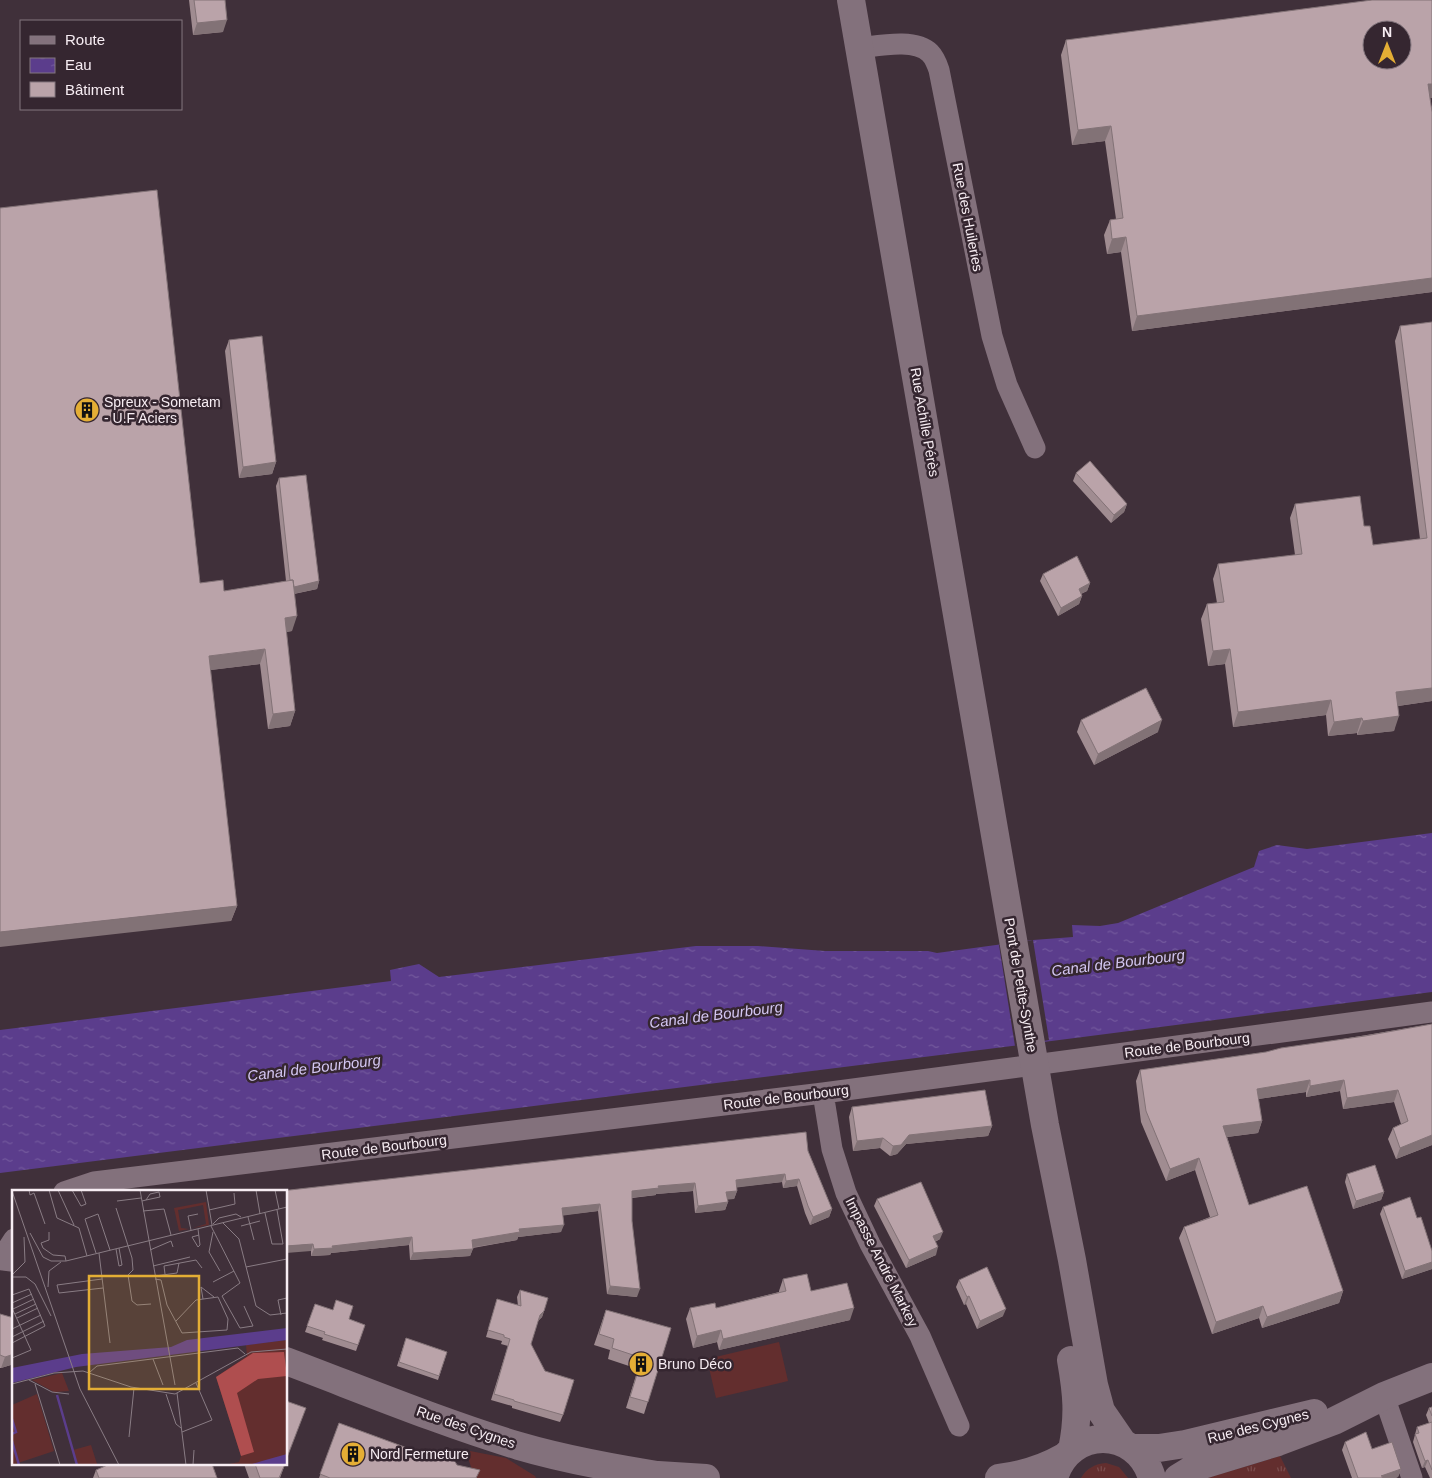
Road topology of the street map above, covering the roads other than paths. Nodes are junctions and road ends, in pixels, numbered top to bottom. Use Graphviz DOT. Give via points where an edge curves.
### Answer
graph roads {
  1 [pos="851,0"];
  2 [pos="859,48"];
  3 [pos="1035,448"];
  4 [pos="998,844"];
  5 [pos="1432,1012"];
  6 [pos="823,1093"];
  7 [pos="1045,1125"];
  8 [pos="139,1178"];
  9 [pos="70,1190"];
  10 [pos="108,1190"];
  11 [pos="288,1362"];
  12 [pos="1432,1377"];
  13 [pos="1384,1396"];
  14 [pos="960,1426"];
  15 [pos="1127,1446"];
  16 [pos="1063,1462"];
  17 [pos="584,1470"];
  18 [pos="663,1476"];
  19 [pos="706,1478"];
  20 [pos="999,1478"];
  21 [pos="1152,1478"];
  22 [pos="1178,1478"];
  23 [pos="1412,1478"];
  1 -- 2 [label="street, Rue Achille Pérès"];
  2 -- 3 [label="street, Rue des Huileries" via="894,44 915,46 924,48 936,60 992,336 1007,385"];
  2 -- 4 [label="street, Rue Achille Pérès"];
  4 -- 7 [label="street, Pont de Petite-Synthe"];
  5 -- 6 [label="street, Route de Bourbourg"];
  6 -- 8 [label="street, Route de Bourbourg"];
  6 -- 14 [label="street, Impasse André Markey" via="832,1149 846,1194 920,1336"];
  7 -- 15 [label="street" via="1094,1385 1101,1411"];
  7 -- 16 [label="street" via="1059,1284 1078,1415"];
  8 -- 9 [label="street, Route de Bourbourg" via="94,1182"];
  8 -- 10 [label="street, Route de Bourbourg"];
  11 -- 17 [label="street, Rue des Cygnes"];
  12 -- 13 [label="street, Rue des Cygnes"];
  13 -- 15 [label="street, Rue des Cygnes" via="1185,1444 1159,1448"];
  13 -- 22 [label="street, Rue des Cygnes" via="1334,1421 1196,1467"];
  13 -- 23 [label="street"];
  15 -- 16 [label="street, Rue des Cygnes" via="1108,1439 1085,1442"];
  15 -- 21 [label="street" via="1145,1461"];
  16 -- 20 [label="street" via="1031,1473"];
  17 -- 18 [label="street, Rue des Cygnes"];
  18 -- 19 [label="street, Rue des Cygnes"];
}
